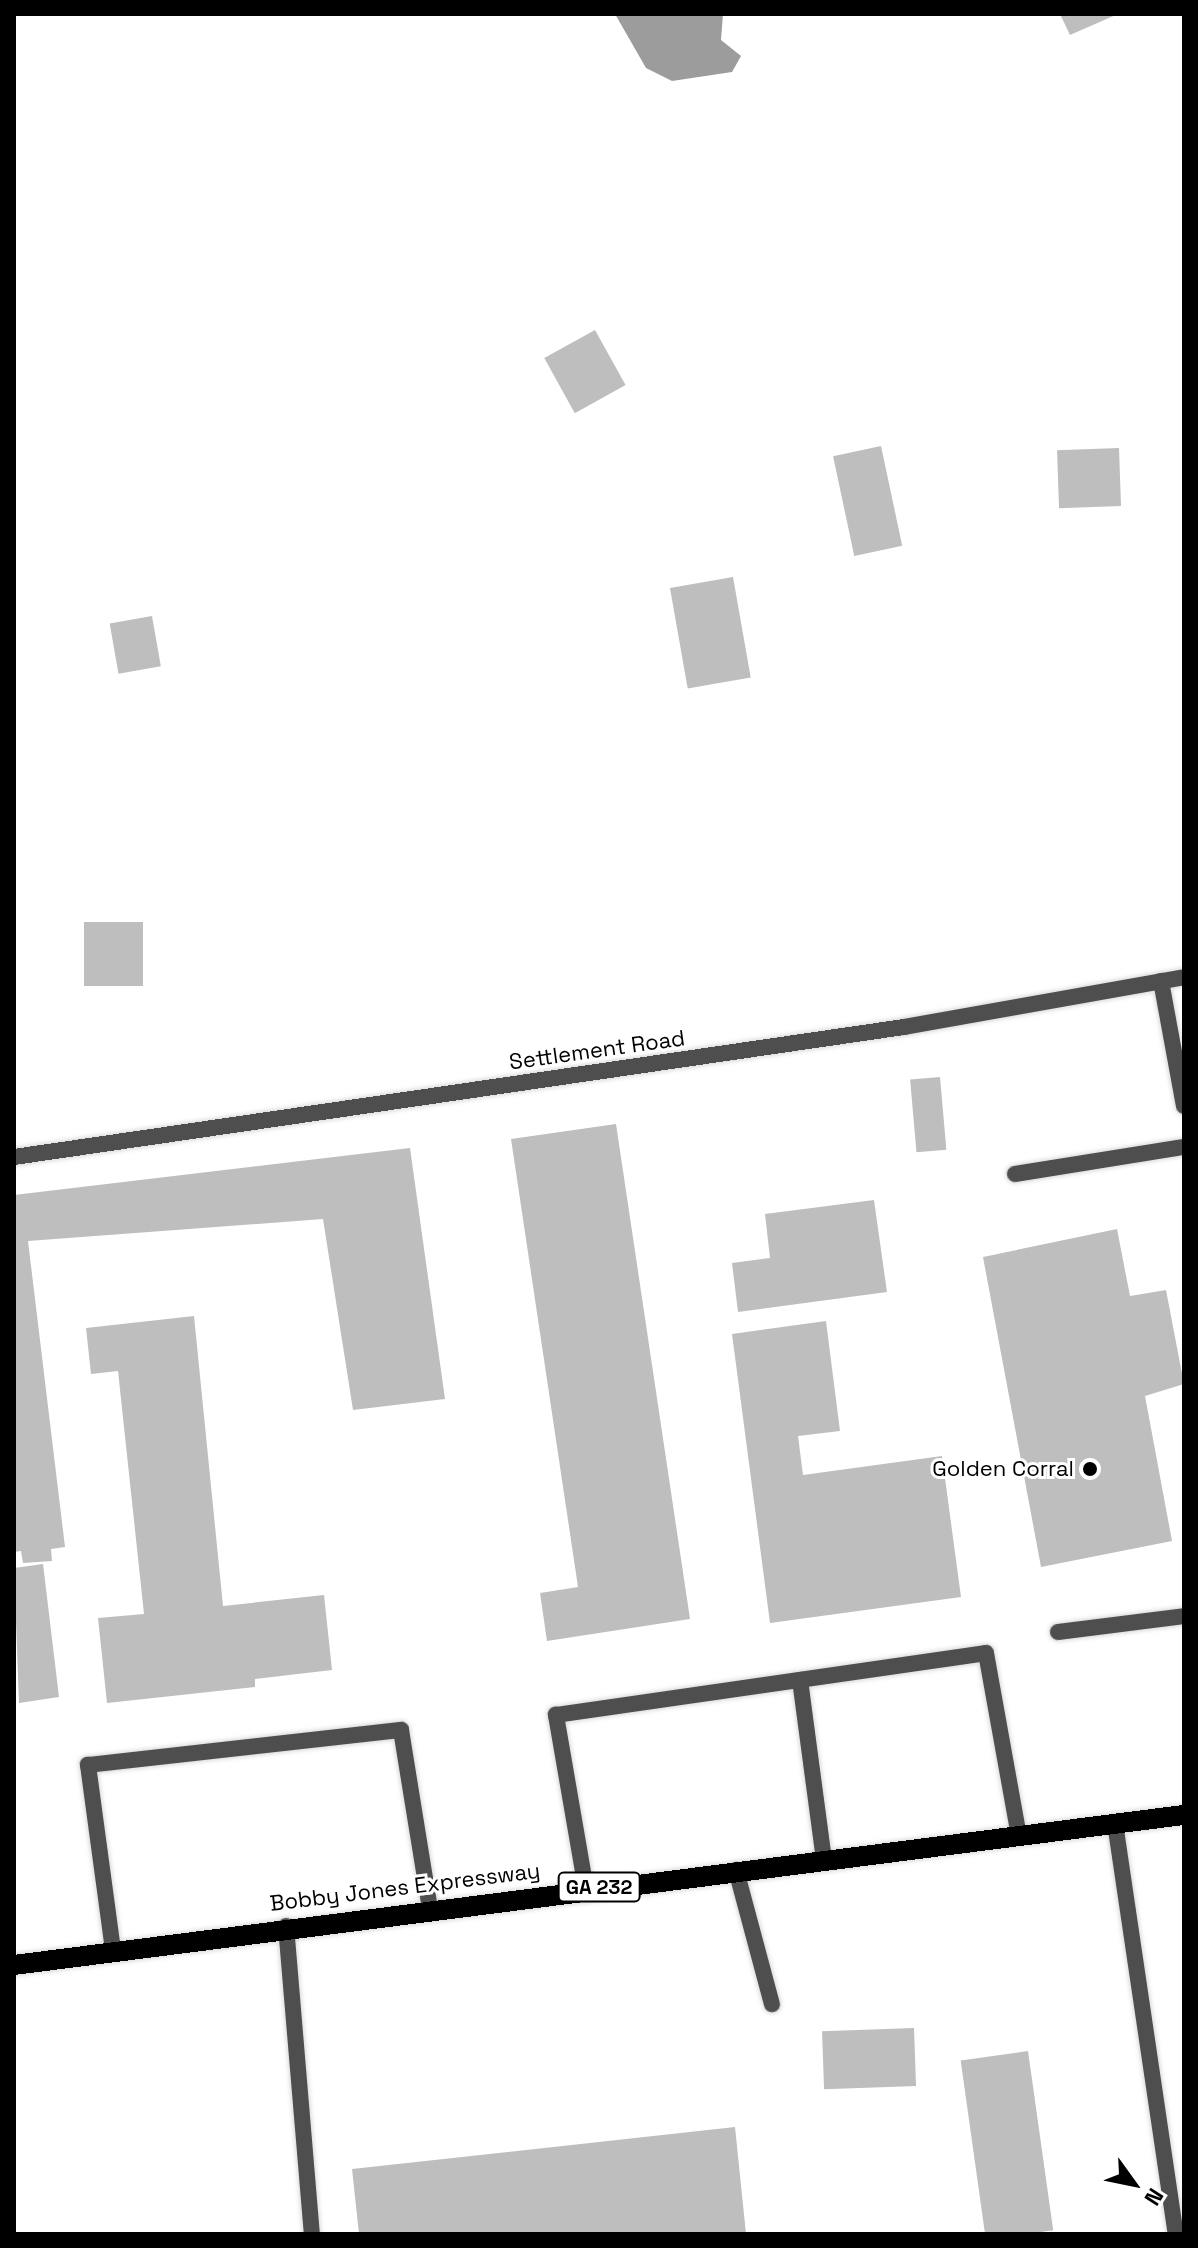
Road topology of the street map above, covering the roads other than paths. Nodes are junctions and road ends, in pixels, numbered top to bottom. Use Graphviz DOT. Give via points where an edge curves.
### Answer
graph roads {
  1 [pos="1184,977"];
  2 [pos="1161,981"];
  3 [pos="1184,1106"];
  4 [pos="1184,1147"];
  5 [pos="14,1157"];
  6 [pos="1015,1174"];
  7 [pos="1184,1616"];
  8 [pos="1058,1632"];
  9 [pos="800,1680"];
  10 [pos="1184,1815"];
  11 [pos="1115,1823"];
  12 [pos="1019,1836"];
  13 [pos="824,1860"];
  14 [pos="736,1870"];
  15 [pos="586,1889"];
  16 [pos="430,1909"];
  17 [pos="286,1926"];
  18 [pos="113,1950"];
  19 [pos="14,1965"];
  20 [pos="772,2004"];
  21 [pos="312,2234"];
  22 [pos="1176,2234"];
  1 -- 2 [label="street, Settlement Road"];
  2 -- 3 [label="street"];
  2 -- 5 [label="street, Settlement Road" via="904,1027"];
  4 -- 6 [label="street"];
  7 -- 8 [label="street"];
  9 -- 12 [label="street" via="986,1653"];
  9 -- 13 [label="street"];
  9 -- 15 [label="street" via="556,1715"];
  10 -- 11 [label="main road, Bobby Jones Expressway / GA 232"];
  11 -- 12 [label="main road, Bobby Jones Expressway / GA 232"];
  11 -- 22 [label="street"];
  12 -- 13 [label="main road, Bobby Jones Expressway / GA 232"];
  13 -- 14 [label="main road, Bobby Jones Expressway / GA 232"];
  14 -- 15 [label="main road, Bobby Jones Expressway / GA 232"];
  14 -- 20 [label="street"];
  15 -- 16 [label="main road, Bobby Jones Expressway / GA 232"];
  16 -- 17 [label="main road, Bobby Jones Expressway / GA 232"];
  16 -- 18 [label="street" via="401,1730 88,1765"];
  17 -- 18 [label="main road, Bobby Jones Expressway / GA 232"];
  17 -- 21 [label="street"];
  18 -- 19 [label="main road, Bobby Jones Expressway / GA 232"];
}
